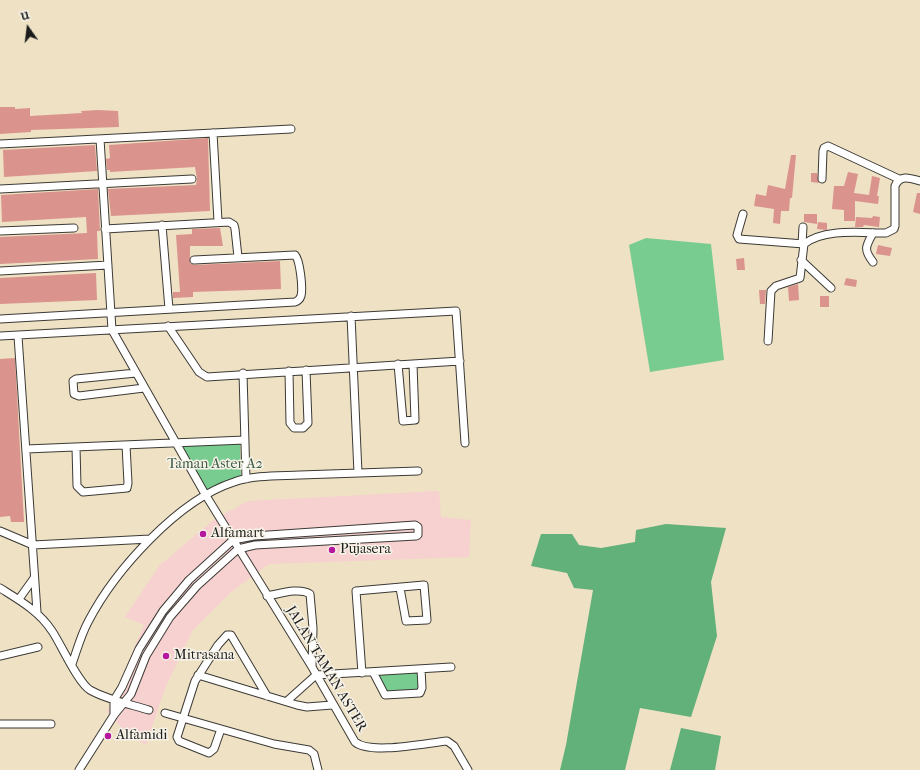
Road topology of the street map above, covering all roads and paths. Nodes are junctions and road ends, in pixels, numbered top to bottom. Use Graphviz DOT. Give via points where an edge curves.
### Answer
graph roads {
  1 [pos="291,128"];
  2 [pos="213,133"];
  3 [pos="100,139"];
  4 [pos="0,144"];
  5 [pos="192,179"];
  6 [pos="822,179"];
  7 [pos="899,179"];
  8 [pos="920,181"];
  9 [pos="103,185"];
  10 [pos="0,189"];
  11 [pos="743,214"];
  12 [pos="218,221"];
  13 [pos="162,225"];
  14 [pos="803,227"];
  15 [pos="74,228"];
  16 [pos="105,230"];
  17 [pos="0,231"];
  18 [pos="873,233"];
  19 [pos="803,244"];
  20 [pos="238,257"];
  21 [pos="194,260"];
  22 [pos="801,260"];
  23 [pos="873,262"];
  24 [pos="108,266"];
  25 [pos="0,271"];
  26 [pos="830,288"];
  27 [pos="169,309"];
  28 [pos="111,314"];
  29 [pos="351,316"];
  30 [pos="0,319"];
  31 [pos="168,326"];
  32 [pos="112,330"];
  33 [pos="0,336"];
  34 [pos="18,336"];
  35 [pos="768,341"];
  36 [pos="460,361"];
  37 [pos="398,364"];
  38 [pos="413,364"];
  39 [pos="353,367"];
  40 [pos="306,370"];
  41 [pos="288,371"];
  42 [pos="136,373"];
  43 [pos="243,373"];
  44 [pos="144,388"];
  45 [pos="245,440"];
  46 [pos="174,442"];
  47 [pos="465,443"];
  48 [pos="126,445"];
  49 [pos="76,447"];
  50 [pos="26,449"];
  51 [pos="418,471"];
  52 [pos="358,473"];
  53 [pos="246,479"];
  54 [pos="205,494"];
  55 [pos="0,531"];
  56 [pos="150,539"];
  57 [pos="233,540"];
  58 [pos="33,545"];
  59 [pos="238,549"];
  60 [pos="34,578"];
  61 [pos="0,588"];
  62 [pos="400,588"];
  63 [pos="267,596"];
  64 [pos="19,599"];
  65 [pos="37,612"];
  66 [pos="38,647"];
  67 [pos="0,656"];
  68 [pos="72,664"];
  69 [pos="312,667"];
  70 [pos="451,667"];
  71 [pos="421,669"];
  72 [pos="373,672"];
  73 [pos="362,673"];
  74 [pos="198,675"];
  75 [pos="316,675"];
  76 [pos="267,696"];
  77 [pos="114,700"];
  78 [pos="287,701"];
  79 [pos="125,703"];
  80 [pos="332,705"];
  81 [pos="149,710"];
  82 [pos="165,713"];
  83 [pos="114,715"];
  84 [pos="185,717"];
  85 [pos="0,724"];
  86 [pos="51,724"];
  87 [pos="221,729"];
  88 [pos="79,770"];
  89 [pos="318,770"];
  90 [pos="468,770"];
  1 -- 2 [label="street"];
  2 -- 3 [label="street"];
  2 -- 12 [label="street"];
  3 -- 4 [label="street"];
  3 -- 9 [label="street"];
  5 -- 9 [label="street"];
  6 -- 7 [label="street" via="823,151 828,146"];
  7 -- 8 [label="street" via="907,177"];
  7 -- 18 [label="street" via="895,186 894,229 886,233"];
  9 -- 10 [label="street"];
  9 -- 16 [label="street"];
  11 -- 19 [label="street" via="737,235 739,239"];
  12 -- 13 [label="street"];
  12 -- 20 [label="street" via="234,225"];
  13 -- 16 [label="street"];
  13 -- 27 [label="street"];
  14 -- 19 [label="street"];
  15 -- 17 [label="street"];
  16 -- 24 [label="street"];
  18 -- 19 [label="street" via="826,235"];
  18 -- 23 [label="street" via="866,247 866,253"];
  19 -- 22 [label="street"];
  20 -- 21 [label="street"];
  20 -- 27 [label="street" via="295,255 299,261 299,300"];
  22 -- 26 [label="street"];
  22 -- 35 [label="street" via="800,278 776,286 771,292"];
  24 -- 25 [label="street"];
  24 -- 28 [label="street"];
  27 -- 28 [label="street"];
  28 -- 30 [label="street"];
  28 -- 32 [label="street"];
  29 -- 31 [label="street"];
  29 -- 36 [label="street" via="456,311"];
  29 -- 39 [label="street"];
  31 -- 32 [label="street"];
  31 -- 43 [label="street" via="202,375 207,377"];
  32 -- 34 [label="street"];
  32 -- 42 [label="street, JALAN TAMAN ASTER"];
  33 -- 34 [label="street"];
  34 -- 50 [label="street"];
  36 -- 38 [label="street"];
  36 -- 47 [label="street"];
  37 -- 38 [label="street"];
  37 -- 38 [label="street" via="403,421 415,420"];
  37 -- 39 [label="street"];
  39 -- 40 [label="street"];
  39 -- 52 [label="street"];
  40 -- 41 [label="street"];
  40 -- 41 [label="street" via="308,423 303,428 294,428 290,423"];
  41 -- 43 [label="street"];
  42 -- 44 [label="street, JALAN TAMAN ASTER"];
  42 -- 44 [label="street" via="73,380 74,394 79,396"];
  43 -- 45 [label="street"];
  44 -- 46 [label="street, JALAN TAMAN ASTER"];
  45 -- 46 [label="street"];
  45 -- 53 [label="street"];
  46 -- 48 [label="street"];
  46 -- 54 [label="street, JALAN TAMAN ASTER"];
  48 -- 49 [label="street"];
  48 -- 49 [label="street" via="126,488 83,492 78,486"];
  49 -- 50 [label="street"];
  50 -- 58 [label="street"];
  51 -- 52 [label="street"];
  52 -- 53 [label="street"];
  53 -- 54 [label="street"];
  54 -- 56 [label="street"];
  54 -- 57 [label="street, JALAN TAMAN ASTER"];
  55 -- 58 [label="street"];
  56 -- 58 [label="street"];
  56 -- 68 [label="street" via="112,584 99,604 88,622"];
  57 -- 59 [label="street, JALAN TAMAN ASTER"];
  57 -- 59 [label="street" via="254,536 415,525 418,527 416,536 255,545"];
  57 -- 77 [label="street" via="189,580 164,611 139,649"];
  58 -- 60 [label="street"];
  59 -- 63 [label="street, JALAN TAMAN ASTER"];
  59 -- 79 [label="street" via="197,586 170,617 146,656"];
  60 -- 64 [label="street"];
  60 -- 65 [label="street"];
  61 -- 64 [label="street"];
  62 -- 62 [label="street" via="406,621 427,620 424,585"];
  62 -- 73 [label="street" via="356,591"];
  63 -- 69 [label="street, JALAN TAMAN ASTER"];
  63 -- 69 [label="street" via="297,591 306,591 310,594 313,628"];
  64 -- 65 [label="street"];
  65 -- 68 [label="street"];
  66 -- 67 [label="street"];
  68 -- 77 [label="street" via="89,690"];
  69 -- 75 [label="street, JALAN TAMAN ASTER"];
  70 -- 71 [label="street"];
  71 -- 72 [label="street"];
  71 -- 72 [label="street" via="420,693 390,696 382,691"];
  72 -- 73 [label="street"];
  73 -- 75 [label="street"];
  74 -- 76 [label="street"];
  74 -- 76 [label="street" via="222,638 227,634 231,635"];
  74 -- 84 [label="street"];
  75 -- 78 [label="street"];
  75 -- 80 [label="street, JALAN TAMAN ASTER"];
  76 -- 78 [label="street"];
  77 -- 79 [label="street"];
  77 -- 83 [label="street"];
  78 -- 80 [label="street" via="307,707"];
  79 -- 81 [label="street"];
  79 -- 83 [label="street"];
  80 -- 90 [label="street, JALAN TAMAN ASTER" via="354,742 363,747 386,748 448,741 454,746"];
  82 -- 84 [label="street"];
  83 -- 88 [label="street"];
  84 -- 87 [label="street"];
  84 -- 87 [label="street" via="178,740 203,751 209,753 214,750"];
  85 -- 86 [label="street"];
  87 -- 89 [label="street" via="274,744 309,750 314,754"];
}
